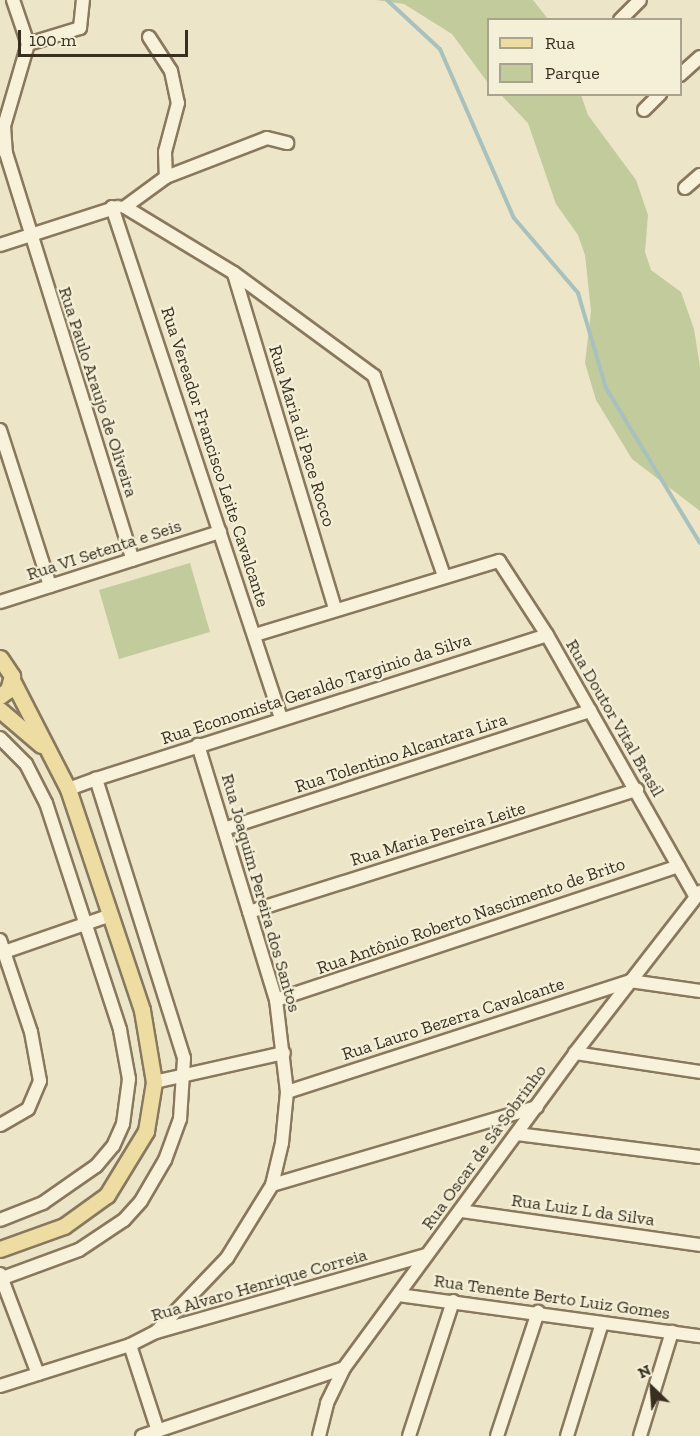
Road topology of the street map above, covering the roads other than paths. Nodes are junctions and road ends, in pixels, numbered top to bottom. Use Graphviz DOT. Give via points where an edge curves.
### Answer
graph roads {
  1 [pos="13,0"];
  2 [pos="83,0"];
  3 [pos="640,0"];
  4 [pos="622,18"];
  5 [pos="149,37"];
  6 [pos="28,44"];
  7 [pos="700,57"];
  8 [pos="682,74"];
  9 [pos="658,96"];
  10 [pos="6,110"];
  11 [pos="644,110"];
  12 [pos="287,143"];
  13 [pos="700,175"];
  14 [pos="166,177"];
  15 [pos="685,188"];
  16 [pos="112,207"];
  17 [pos="125,207"];
  18 [pos="29,235"];
  19 [pos="0,245"];
  20 [pos="234,273"];
  21 [pos="0,430"];
  22 [pos="220,532"];
  23 [pos="133,560"];
  24 [pos="444,576"];
  25 [pos="50,586"];
  26 [pos="0,602"];
  27 [pos="335,609"];
  28 [pos="255,634"];
  29 [pos="547,635"];
  30 [pos="0,658"];
  31 [pos="12,680"];
  32 [pos="0,696"];
  33 [pos="0,710"];
  34 [pos="590,711"];
  35 [pos="281,718"];
  36 [pos="0,738"];
  37 [pos="198,745"];
  38 [pos="48,751"];
  39 [pos="96,778"];
  40 [pos="68,789"];
  41 [pos="638,790"];
  42 [pos="224,830"];
  43 [pos="678,866"];
  44 [pos="697,894"];
  45 [pos="249,912"];
  46 [pos="111,915"];
  47 [pos="86,923"];
  48 [pos="2,946"];
  49 [pos="630,981"];
  50 [pos="700,990"];
  51 [pos="276,1000"];
  52 [pos="284,1053"];
  53 [pos="575,1053"];
  54 [pos="700,1072"];
  55 [pos="184,1077"];
  56 [pos="154,1082"];
  57 [pos="287,1092"];
  58 [pos="537,1107"];
  59 [pos="0,1125"];
  60 [pos="517,1134"];
  61 [pos="700,1156"];
  62 [pos="272,1185"];
  63 [pos="461,1211"];
  64 [pos="0,1220"];
  65 [pos="700,1245"];
  66 [pos="0,1249"];
  67 [pos="426,1255"];
  68 [pos="1,1277"];
  69 [pos="399,1295"];
  70 [pos="453,1301"];
  71 [pos="538,1312"];
  72 [pos="602,1323"];
  73 [pos="156,1332"];
  74 [pos="672,1332"];
  75 [pos="700,1336"];
  76 [pos="130,1345"];
  77 [pos="344,1368"];
  78 [pos="38,1374"];
  79 [pos="0,1386"];
  80 [pos="158,1431"];
  81 [pos="142,1436"];
  82 [pos="318,1436"];
  83 [pos="409,1436"];
  84 [pos="497,1436"];
  85 [pos="567,1436"];
  86 [pos="640,1436"];
  1 -- 6 [label="street"];
  2 -- 6 [label="street" via="80,28"];
  3 -- 4 [label="street"];
  5 -- 14 [label="street" via="171,71 178,103 165,152"];
  6 -- 10 [label="street, Rua Paulo Araujo de Oliveira"];
  7 -- 8 [label="street"];
  9 -- 11 [label="street"];
  10 -- 18 [label="street, Rua Paulo Araujo de Oliveira" via="3,139"];
  12 -- 14 [label="street" via="267,138"];
  13 -- 15 [label="street"];
  14 -- 17 [label="street"];
  16 -- 17 [label="street"];
  16 -- 18 [label="street"];
  16 -- 22 [label="street, Rua Vereador Francisco Leite Cavalcante"];
  17 -- 20 [label="street"];
  18 -- 19 [label="street"];
  18 -- 23 [label="street, Rua Paulo Araujo de Oliveira"];
  20 -- 24 [label="street" via="374,376"];
  20 -- 27 [label="street, Rua Maria di Pace Rocco"];
  21 -- 25 [label="street"];
  22 -- 23 [label="street, Rua VI Setenta e Seis"];
  22 -- 28 [label="street, Rua Vereador Francisco Leite Cavalcante"];
  23 -- 25 [label="street, Rua VI Setenta e Seis"];
  24 -- 27 [label="street"];
  24 -- 29 [label="street, Rua Doutor Vital Brasil" via="499,561"];
  25 -- 26 [label="street, Rua VI Setenta e Seis"];
  27 -- 28 [label="street"];
  28 -- 35 [label="street, Rua Vereador Francisco Leite Cavalcante"];
  29 -- 34 [label="street, Rua Doutor Vital Brasil"];
  29 -- 35 [label="street, Rua Economista Geraldo Targinio da Silva"];
  30 -- 31 [label="main road" via="10,668"];
  31 -- 32 [label="main road"];
  31 -- 38 [label="main road"];
  33 -- 38 [label="main road"];
  34 -- 41 [label="street, Rua Doutor Vital Brasil"];
  34 -- 42 [label="street, Rua Tolentino Alcantara Lira"];
  35 -- 37 [label="street, Rua Economista Geraldo Targinio da Silva"];
  36 -- 47 [label="street" via="26,764 46,803"];
  37 -- 39 [label="street, Rua Economista Geraldo Targinio da Silva"];
  37 -- 42 [label="street, Rua Joaquim Pereira dos Santos"];
  38 -- 40 [label="main road"];
  39 -- 40 [label="street, Rua Economista Geraldo Targinio da Silva"];
  39 -- 55 [label="street" via="184,1058"];
  40 -- 46 [label="main road"];
  41 -- 43 [label="street, Rua Doutor Vital Brasil"];
  41 -- 45 [label="street, Rua Maria Pereira Leite"];
  42 -- 45 [label="street, Rua Joaquim Pereira dos Santos"];
  43 -- 44 [label="street, Rua Doutor Vital Brasil"];
  43 -- 51 [label="street, Rua Antônio Roberto Nascimento de Brito"];
  44 -- 49 [label="street, Rua Oscar de Sá Sobrinho"];
  45 -- 51 [label="street, Rua Joaquim Pereira dos Santos"];
  46 -- 47 [label="street"];
  46 -- 56 [label="main road" via="142,1010"];
  47 -- 48 [label="street"];
  47 -- 64 [label="street" via="120,1030 129,1079 123,1124 113,1146 77,1183 43,1203"];
  48 -- 59 [label="street" via="31,1032 39,1081 28,1110"];
  49 -- 50 [label="street"];
  49 -- 53 [label="street, Rua Oscar de Sá Sobrinho"];
  49 -- 57 [label="street, Rua Lauro Bezerra Cavalcante"];
  51 -- 52 [label="street, Rua Joaquim Pereira dos Santos"];
  52 -- 55 [label="street"];
  52 -- 57 [label="street, Rua Joaquim Pereira dos Santos"];
  53 -- 54 [label="street"];
  53 -- 58 [label="street, Rua Oscar de Sá Sobrinho"];
  55 -- 56 [label="street"];
  55 -- 68 [label="street" via="180,1119 169,1150 141,1201 124,1220 87,1246"];
  56 -- 66 [label="main road" via="146,1131 107,1195 64,1226"];
  57 -- 62 [label="street, Rua Joaquim Pereira dos Santos" via="282,1143"];
  58 -- 60 [label="street, Rua Oscar de Sá Sobrinho"];
  58 -- 62 [label="street"];
  60 -- 61 [label="street"];
  60 -- 63 [label="street, Rua Oscar de Sá Sobrinho"];
  62 -- 73 [label="street, Rua Joaquim Pereira dos Santos" via="226,1258"];
  63 -- 65 [label="street, Rua Luiz L da Silva"];
  63 -- 67 [label="street, Rua Oscar de Sá Sobrinho"];
  67 -- 69 [label="street, Rua Oscar de Sá Sobrinho"];
  67 -- 73 [label="street, Rua Alvaro Henrique Correia"];
  68 -- 78 [label="street"];
  69 -- 70 [label="street, Rua Tenente Berto Luiz Gomes"];
  69 -- 77 [label="street, Rua Oscar de Sá Sobrinho"];
  70 -- 71 [label="street, Rua Tenente Berto Luiz Gomes"];
  70 -- 83 [label="street"];
  71 -- 72 [label="street, Rua Tenente Berto Luiz Gomes"];
  71 -- 84 [label="street"];
  72 -- 74 [label="street, Rua Tenente Berto Luiz Gomes"];
  72 -- 85 [label="street"];
  73 -- 76 [label="street, Rua Alvaro Henrique Correia"];
  74 -- 75 [label="street, Rua Tenente Berto Luiz Gomes"];
  74 -- 86 [label="street"];
  76 -- 78 [label="street, Rua Alvaro Henrique Correia"];
  76 -- 80 [label="street"];
  77 -- 80 [label="street"];
  77 -- 82 [label="street, Rua Oscar de Sá Sobrinho" via="327,1403"];
  78 -- 79 [label="street, Rua Alvaro Henrique Correia"];
  80 -- 81 [label="street"];
}
